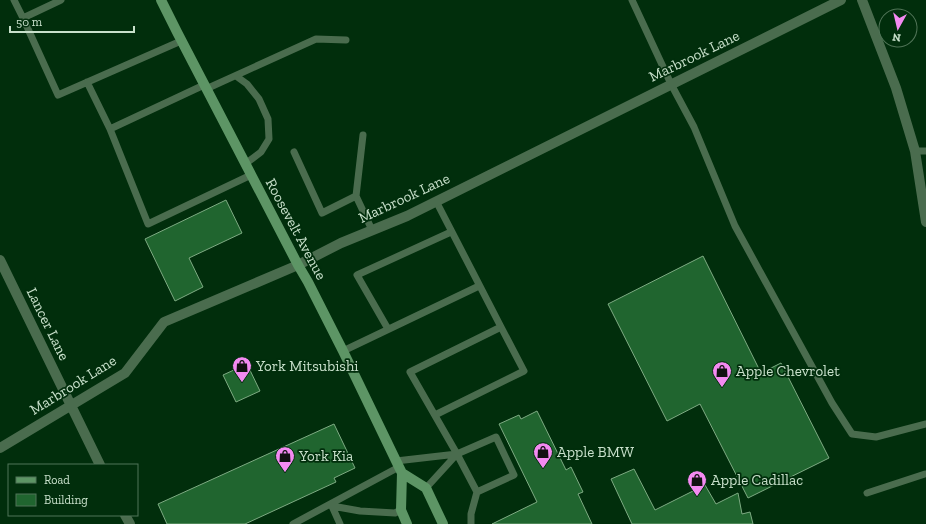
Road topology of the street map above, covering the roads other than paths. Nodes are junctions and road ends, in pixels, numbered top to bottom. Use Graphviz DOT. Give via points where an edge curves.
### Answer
graph roads {
  1 [pos="14,0"];
  2 [pos="61,0"];
  3 [pos="161,0"];
  4 [pos="632,0"];
  5 [pos="841,0"];
  6 [pos="862,0"];
  7 [pos="23,18"];
  8 [pos="346,40"];
  9 [pos="181,41"];
  10 [pos="236,76"];
  11 [pos="88,82"];
  12 [pos="671,84"];
  13 [pos="205,87"];
  14 [pos="110,129"];
  15 [pos="363,134"];
  16 [pos="915,151"];
  17 [pos="926,151"];
  18 [pos="294,152"];
  19 [pos="245,164"];
  20 [pos="251,175"];
  21 [pos="356,196"];
  22 [pos="436,201"];
  23 [pos="926,222"];
  24 [pos="372,230"];
  25 [pos="451,232"];
  26 [pos="0,260"];
  27 [pos="298,264"];
  28 [pos="479,286"];
  29 [pos="501,327"];
  30 [pos="388,330"];
  31 [pos="343,351"];
  32 [pos="71,406"];
  33 [pos="435,415"];
  34 [pos="926,424"];
  35 [pos="0,448"];
  36 [pos="457,454"];
  37 [pos="100,464"];
  38 [pos="399,467"];
  39 [pos="925,474"];
  40 [pos="426,488"];
  41 [pos="477,492"];
  42 [pos="867,493"];
  43 [pos="332,505"];
  44 [pos="401,510"];
  45 [pos="293,524"];
  46 [pos="340,524"];
  47 [pos="408,524"];
  48 [pos="443,524"];
  49 [pos="471,524"];
  1 -- 7 [label="lane"];
  2 -- 7 [label="lane"];
  3 -- 9 [label="main road, Roosevelt Avenue"];
  4 -- 12 [label="lane"];
  5 -- 12 [label="street, Marbrook Lane"];
  6 -- 16 [label="street" via="896,88"];
  7 -- 11 [label="lane" via="58,95"];
  8 -- 10 [label="lane" via="316,39"];
  9 -- 11 [label="lane"];
  9 -- 13 [label="main road, Roosevelt Avenue"];
  10 -- 13 [label="lane"];
  10 -- 19 [label="lane" via="247,84 259,99 268,119 269,139 261,152"];
  11 -- 14 [label="lane"];
  12 -- 22 [label="street, Marbrook Lane"];
  12 -- 34 [label="lane" via="694,128 735,226 832,403 852,434 876,437"];
  13 -- 14 [label="lane"];
  13 -- 19 [label="main road, Roosevelt Avenue"];
  14 -- 20 [label="lane" via="148,224"];
  15 -- 21 [label="lane"];
  16 -- 17 [label="lane"];
  16 -- 23 [label="street"];
  18 -- 21 [label="lane" via="322,213"];
  19 -- 20 [label="main road, Roosevelt Avenue"];
  20 -- 27 [label="main road, Roosevelt Avenue"];
  21 -- 24 [label="lane"];
  22 -- 24 [label="street, Marbrook Lane"];
  22 -- 25 [label="lane"];
  24 -- 27 [label="street, Marbrook Lane"];
  25 -- 28 [label="lane"];
  25 -- 30 [label="lane" via="357,275"];
  26 -- 32 [label="street, Lancer Lane"];
  27 -- 31 [label="main road, Roosevelt Avenue"];
  27 -- 32 [label="street, Marbrook Lane" via="164,322 125,373"];
  28 -- 29 [label="lane"];
  28 -- 30 [label="lane"];
  29 -- 33 [label="lane" via="524,371"];
  29 -- 33 [label="lane" via="410,372"];
  30 -- 31 [label="lane"];
  31 -- 38 [label="main road, Roosevelt Avenue"];
  32 -- 35 [label="street, Marbrook Lane"];
  32 -- 37 [label="street, Lancer Lane"];
  33 -- 36 [label="lane"];
  36 -- 38 [label="lane"];
  36 -- 40 [label="lane"];
  36 -- 41 [label="lane"];
  36 -- 41 [label="lane" via="496,437 514,475"];
  38 -- 40 [label="main road"];
  38 -- 43 [label="lane"];
  38 -- 44 [label="main road, Roosevelt Avenue"];
  39 -- 42 [label="lane"];
  40 -- 48 [label="main road"];
  41 -- 49 [label="lane"];
  43 -- 44 [label="lane" via="360,511 395,513"];
  43 -- 45 [label="lane"];
  43 -- 46 [label="lane"];
  44 -- 47 [label="main road, Roosevelt Avenue"];
}
